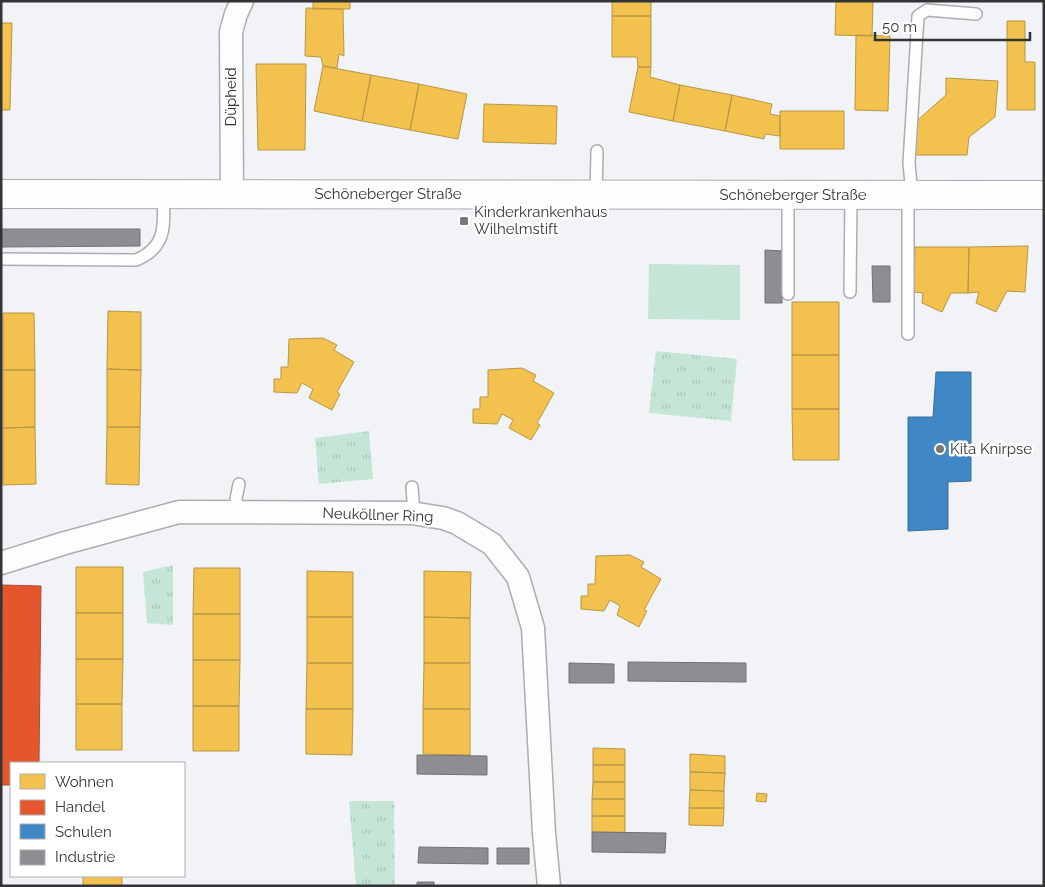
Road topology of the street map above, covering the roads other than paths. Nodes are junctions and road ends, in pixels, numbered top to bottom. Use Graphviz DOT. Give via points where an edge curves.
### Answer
graph roads {
  1 [pos="242,1"];
  2 [pos="976,14"];
  3 [pos="597,151"];
  4 [pos="1,194"];
  5 [pos="163,194"];
  6 [pos="232,194"];
  7 [pos="596,195"];
  8 [pos="788,195"];
  9 [pos="851,195"];
  10 [pos="910,195"];
  11 [pos="1044,195"];
  12 [pos="1,259"];
  13 [pos="850,292"];
  14 [pos="788,294"];
  15 [pos="908,334"];
  16 [pos="239,484"];
  17 [pos="412,487"];
  18 [pos="237,512"];
  19 [pos="414,514"];
  20 [pos="1,563"];
  21 [pos="549,886"];
  1 -- 6 [label="street, Düpheid" via="231,32"];
  2 -- 10 [label="lane" via="927,10 918,16 908,164"];
  3 -- 7 [label="lane"];
  4 -- 5 [label="street, Schöneberger Straße"];
  5 -- 6 [label="street, Schöneberger Straße"];
  5 -- 12 [label="lane" via="164,228 160,240 152,251 136,260"];
  6 -- 7 [label="street, Schöneberger Straße"];
  7 -- 8 [label="street, Schöneberger Straße"];
  8 -- 9 [label="street, Schöneberger Straße"];
  8 -- 14 [label="lane"];
  9 -- 10 [label="street, Schöneberger Straße"];
  9 -- 13 [label="lane"];
  10 -- 11 [label="street, Schöneberger Straße"];
  10 -- 15 [label="lane"];
  16 -- 18 [label="lane"];
  17 -- 19 [label="lane"];
  18 -- 19 [label="street, Neuköllner Ring"];
  18 -- 20 [label="street, Neuköllner Ring" via="179,512"];
  19 -- 21 [label="street, Neuköllner Ring" via="457,523 492,544 518,577 533,628"];
}
